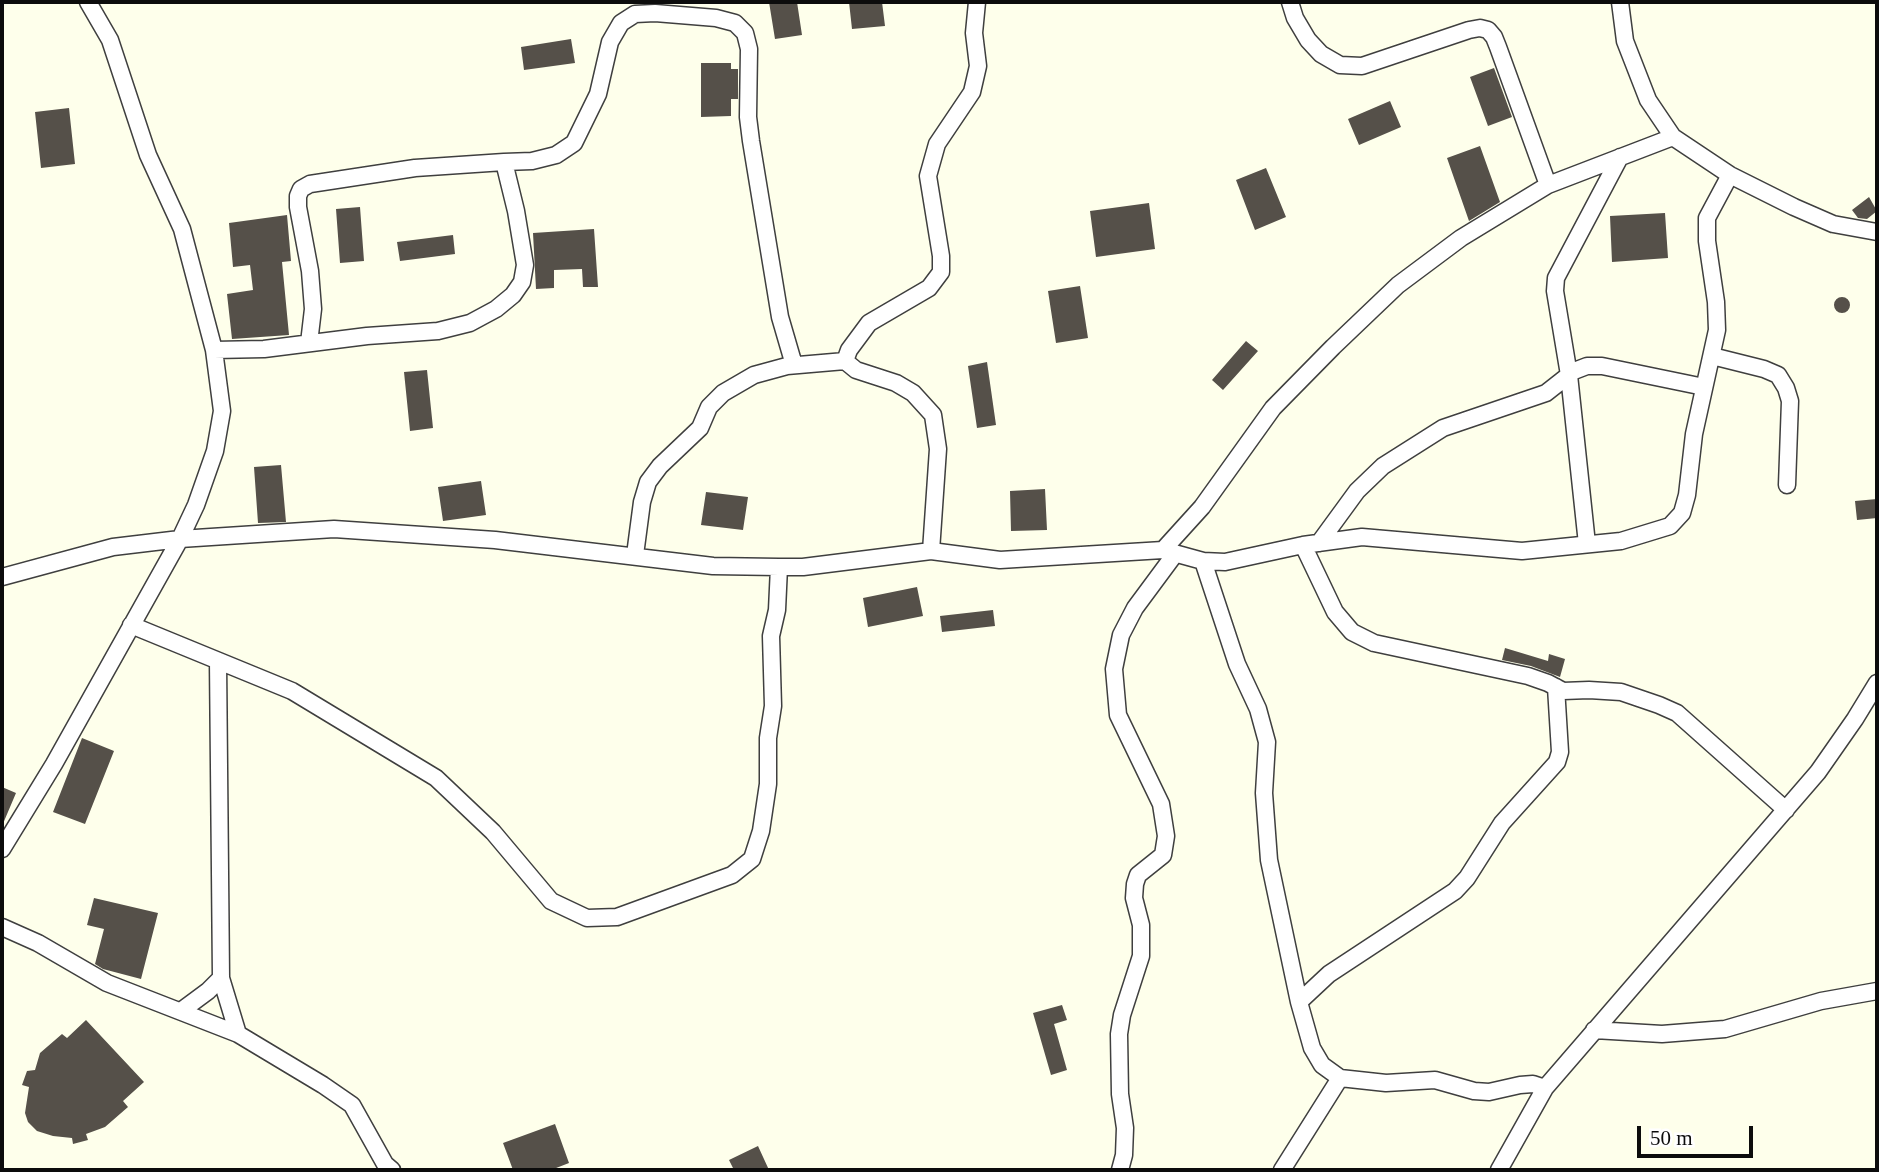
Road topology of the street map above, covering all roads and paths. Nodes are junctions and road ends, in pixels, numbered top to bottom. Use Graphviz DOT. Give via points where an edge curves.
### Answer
graph roads {
  1 [pos="89,2"];
  2 [pos="977,2"];
  3 [pos="1290,2"];
  4 [pos="1620,2"];
  5 [pos="640,8"];
  6 [pos="1673,136"];
  7 [pos="1620,157"];
  8 [pos="504,162"];
  9 [pos="1730,175"];
  10 [pos="1548,184"];
  11 [pos="1877,232"];
  12 [pos="309,343"];
  13 [pos="214,350"];
  14 [pos="1712,356"];
  15 [pos="845,361"];
  16 [pos="794,365"];
  17 [pos="1569,375"];
  18 [pos="1704,387"];
  19 [pos="1787,485"];
  20 [pos="180,539"];
  21 [pos="1319,543"];
  22 [pos="1587,544"];
  23 [pos="1303,545"];
  24 [pos="930,551"];
  25 [pos="1169,552"];
  26 [pos="635,555"];
  27 [pos="1203,561"];
  28 [pos="779,568"];
  29 [pos="2,577"];
  30 [pos="131,625"];
  31 [pos="218,661"];
  32 [pos="1877,682"];
  33 [pos="1556,687"];
  34 [pos="1786,810"];
  35 [pos="2,849"];
  36 [pos="2,927"];
  37 [pos="220,978"];
  38 [pos="1877,991"];
  39 [pos="1299,1002"];
  40 [pos="181,1011"];
  41 [pos="1594,1030"];
  42 [pos="237,1034"];
  43 [pos="1340,1078"];
  44 [pos="1545,1088"];
  45 [pos="392,1170"];
  46 [pos="1120,1170"];
  47 [pos="1282,1170"];
  48 [pos="1499,1170"];
  1 -- 13 [label="street" via="110,40 148,155 182,229"];
  2 -- 15 [label="street" via="978,66 972,92 937,144 929,176 941,272 929,288 869,323"];
  3 -- 10 [label="street" via="1307,40 1340,65 1362,66 1469,30 1488,30"];
  4 -- 6 [label="street" via="1625,41 1648,100"];
  5 -- 8 [label="street" via="621,23 610,42 598,94 574,143 556,155"];
  5 -- 16 [label="street" via="716,18 735,23 744,33 749,49 751,141 780,317"];
  6 -- 7 [label="street"];
  6 -- 9 [label="street"];
  7 -- 10 [label="street"];
  7 -- 17 [label="street" via="1556,278"];
  8 -- 12 [label="street" via="525,265 522,282 513,295 470,323 438,331"];
  8 -- 12 [label="street" via="415,168 301,189 298,207 313,309"];
  9 -- 11 [label="street" via="1833,224"];
  9 -- 14 [label="street" via="1707,218 1717,330"];
  10 -- 25 [label="street" via="1461,238 1398,285 1333,346 1273,408"];
  12 -- 13 [label="street"];
  13 -- 20 [label="street" via="222,411 215,451"];
  14 -- 18 [label="street"];
  14 -- 19 [label="street" via="1778,375 1786,388 1790,401"];
  15 -- 16 [label="street"];
  15 -- 24 [label="street" via="913,393 933,415 938,449"];
  16 -- 26 [label="street" via="754,375 709,407 700,428 648,482"];
  17 -- 18 [label="street" via="1587,366 1602,366"];
  17 -- 21 [label="street" via="1546,393 1443,428 1383,466 1357,491"];
  17 -- 22 [label="street"];
  18 -- 22 [label="street" via="1682,513 1670,526 1651,533"];
  20 -- 26 [label="street" via="334,530"];
  20 -- 29 [label="street" via="113,547"];
  20 -- 30 [label="street"];
  21 -- 22 [label="street" via="1362,537 1522,551"];
  21 -- 23 [label="street"];
  23 -- 27 [label="street" via="1225,562"];
  23 -- 33 [label="street" via="1335,612 1352,632 1374,643 1528,676"];
  24 -- 25 [label="street" via="1000,560"];
  24 -- 28 [label="street"];
  25 -- 27 [label="street"];
  25 -- 46 [label="street" via="1121,635 1114,669 1118,715 1161,804 1166,836 1160,859 1138,874 1135,884 1141,956 1119,1034 1125,1128"];
  26 -- 28 [label="street" via="713,566"];
  27 -- 39 [label="street" via="1267,741 1264,793 1269,860"];
  28 -- 31 [label="street" via="771,636 768,784 761,831 751,859 732,875 617,917 587,918 551,901 493,832 436,778 292,691"];
  30 -- 31 [label="street"];
  30 -- 35 [label="street"];
  31 -- 37 [label="street"];
  32 -- 34 [label="street" via="1826,761"];
  33 -- 34 [label="street" via="1621,692 1677,713"];
  33 -- 39 [label="street" via="1557,762 1502,823 1467,878 1455,891 1329,974"];
  34 -- 41 [label="street"];
  36 -- 40 [label="street" via="107,983"];
  37 -- 40 [label="street"];
  37 -- 42 [label="street"];
  38 -- 41 [label="street" via="1821,1001 1725,1029 1662,1034"];
  39 -- 43 [label="street" via="1311,1048 1322,1065"];
  40 -- 42 [label="street"];
  41 -- 44 [label="street"];
  42 -- 45 [label="street" via="352,1105"];
  43 -- 44 [label="street" via="1387,1083 1435,1080 1489,1092 1533,1084"];
  43 -- 47 [label="street"];
  44 -- 48 [label="street"];
}
